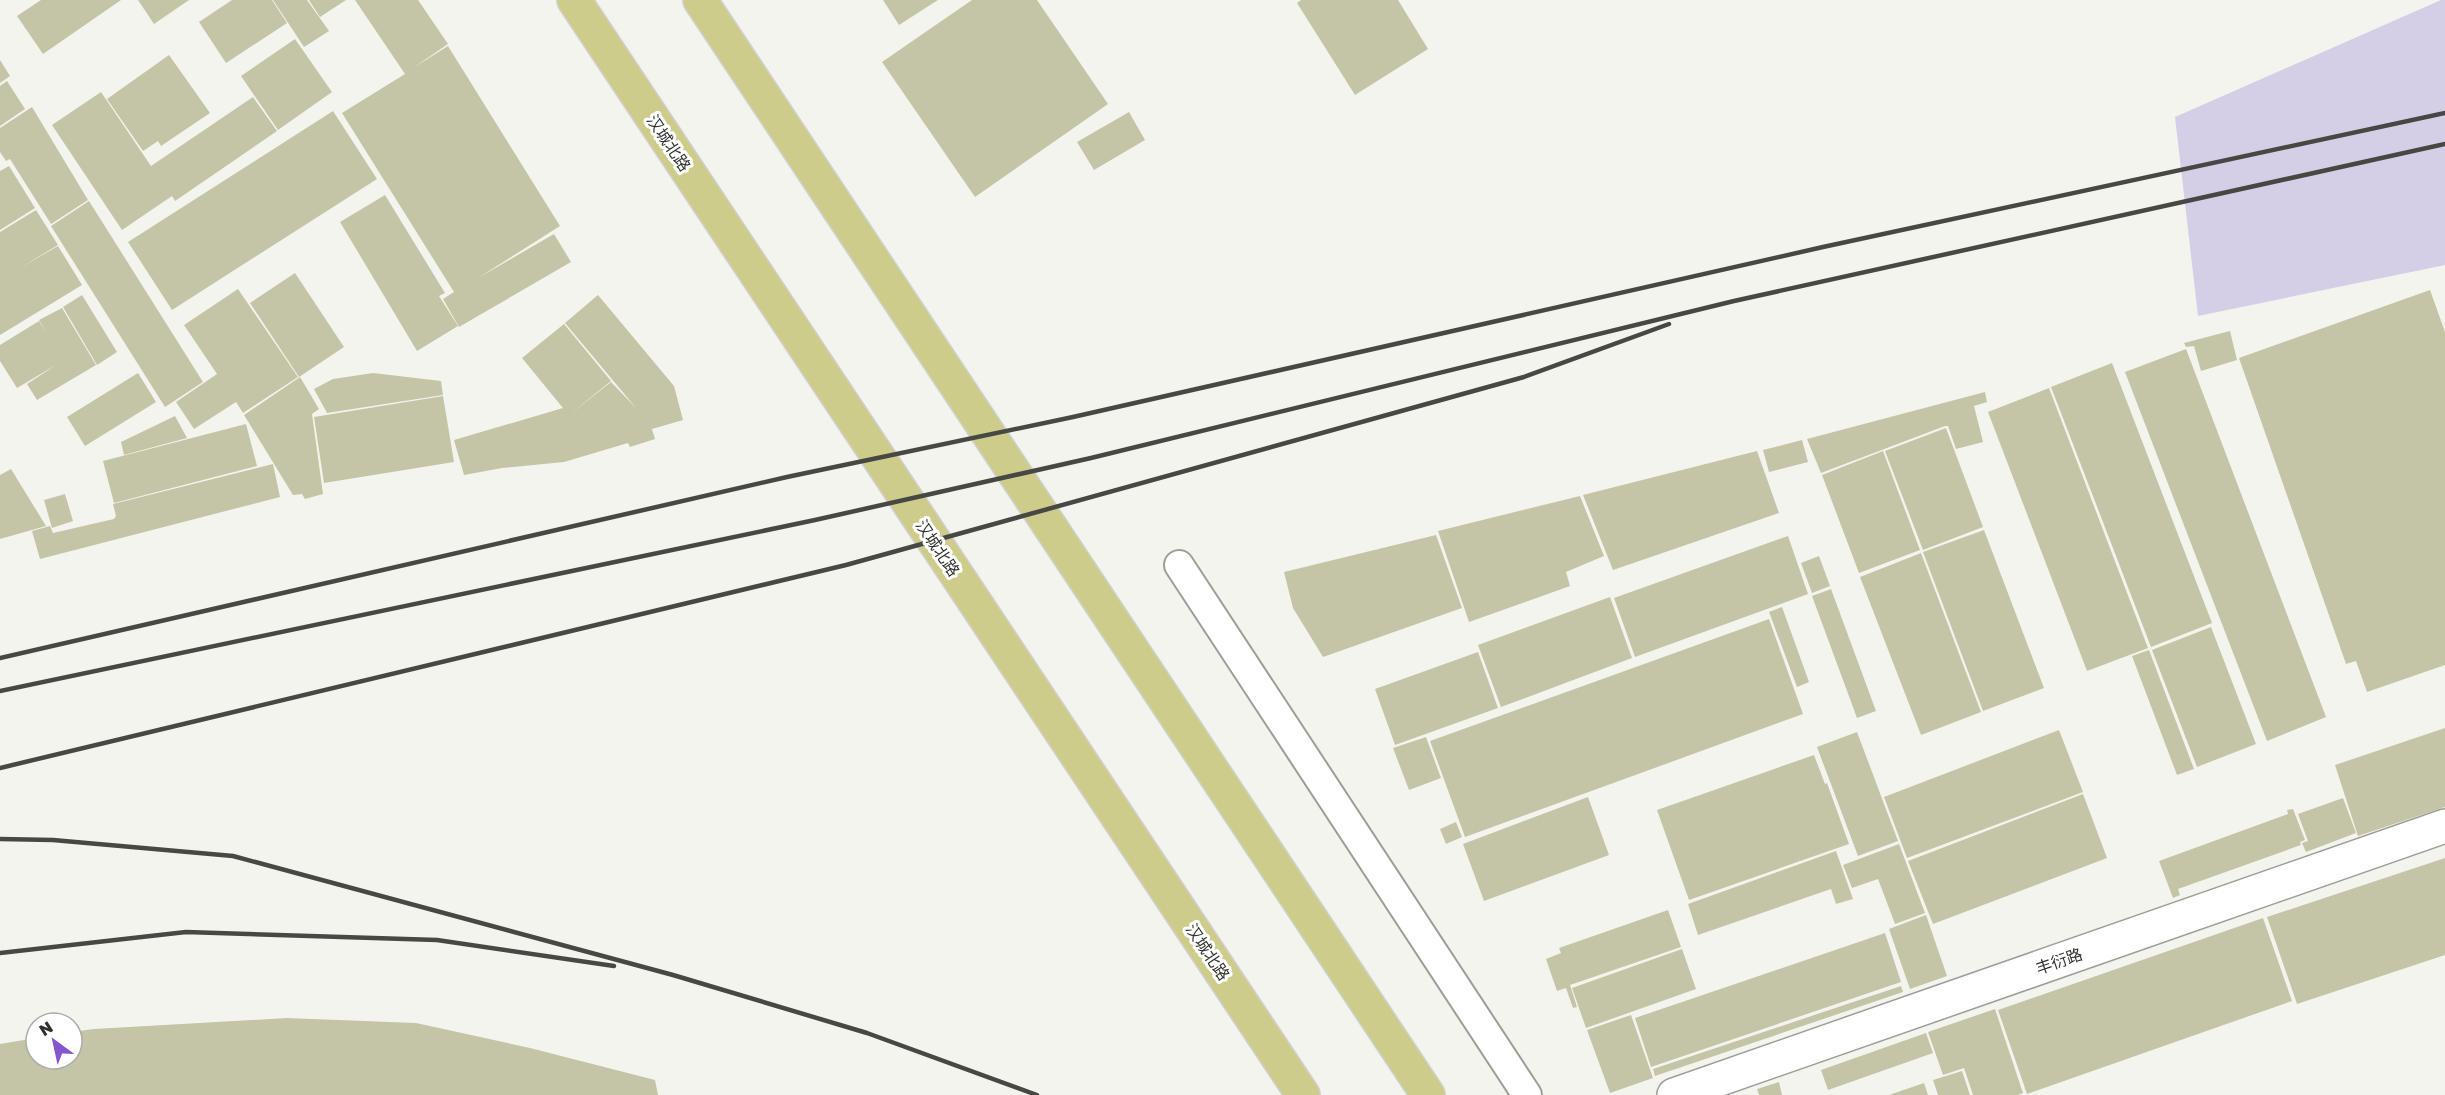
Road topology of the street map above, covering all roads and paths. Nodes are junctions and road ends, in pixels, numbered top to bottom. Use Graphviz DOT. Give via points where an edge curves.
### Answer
graph roads {
  1 [pos="574,0"];
  2 [pos="700,0"];
  3 [pos="1179,565"];
  4 [pos="2445,826"];
  5 [pos="1303,1095"];
  6 [pos="1428,1095"];
  7 [pos="1527,1095"];
  8 [pos="1674,1095"];
  1 -- 5 [label="main road, 汉城北路"];
  2 -- 6 [label="main road"];
  3 -- 7 [label="street"];
  4 -- 8 [label="street, 丰衍路"];
}
